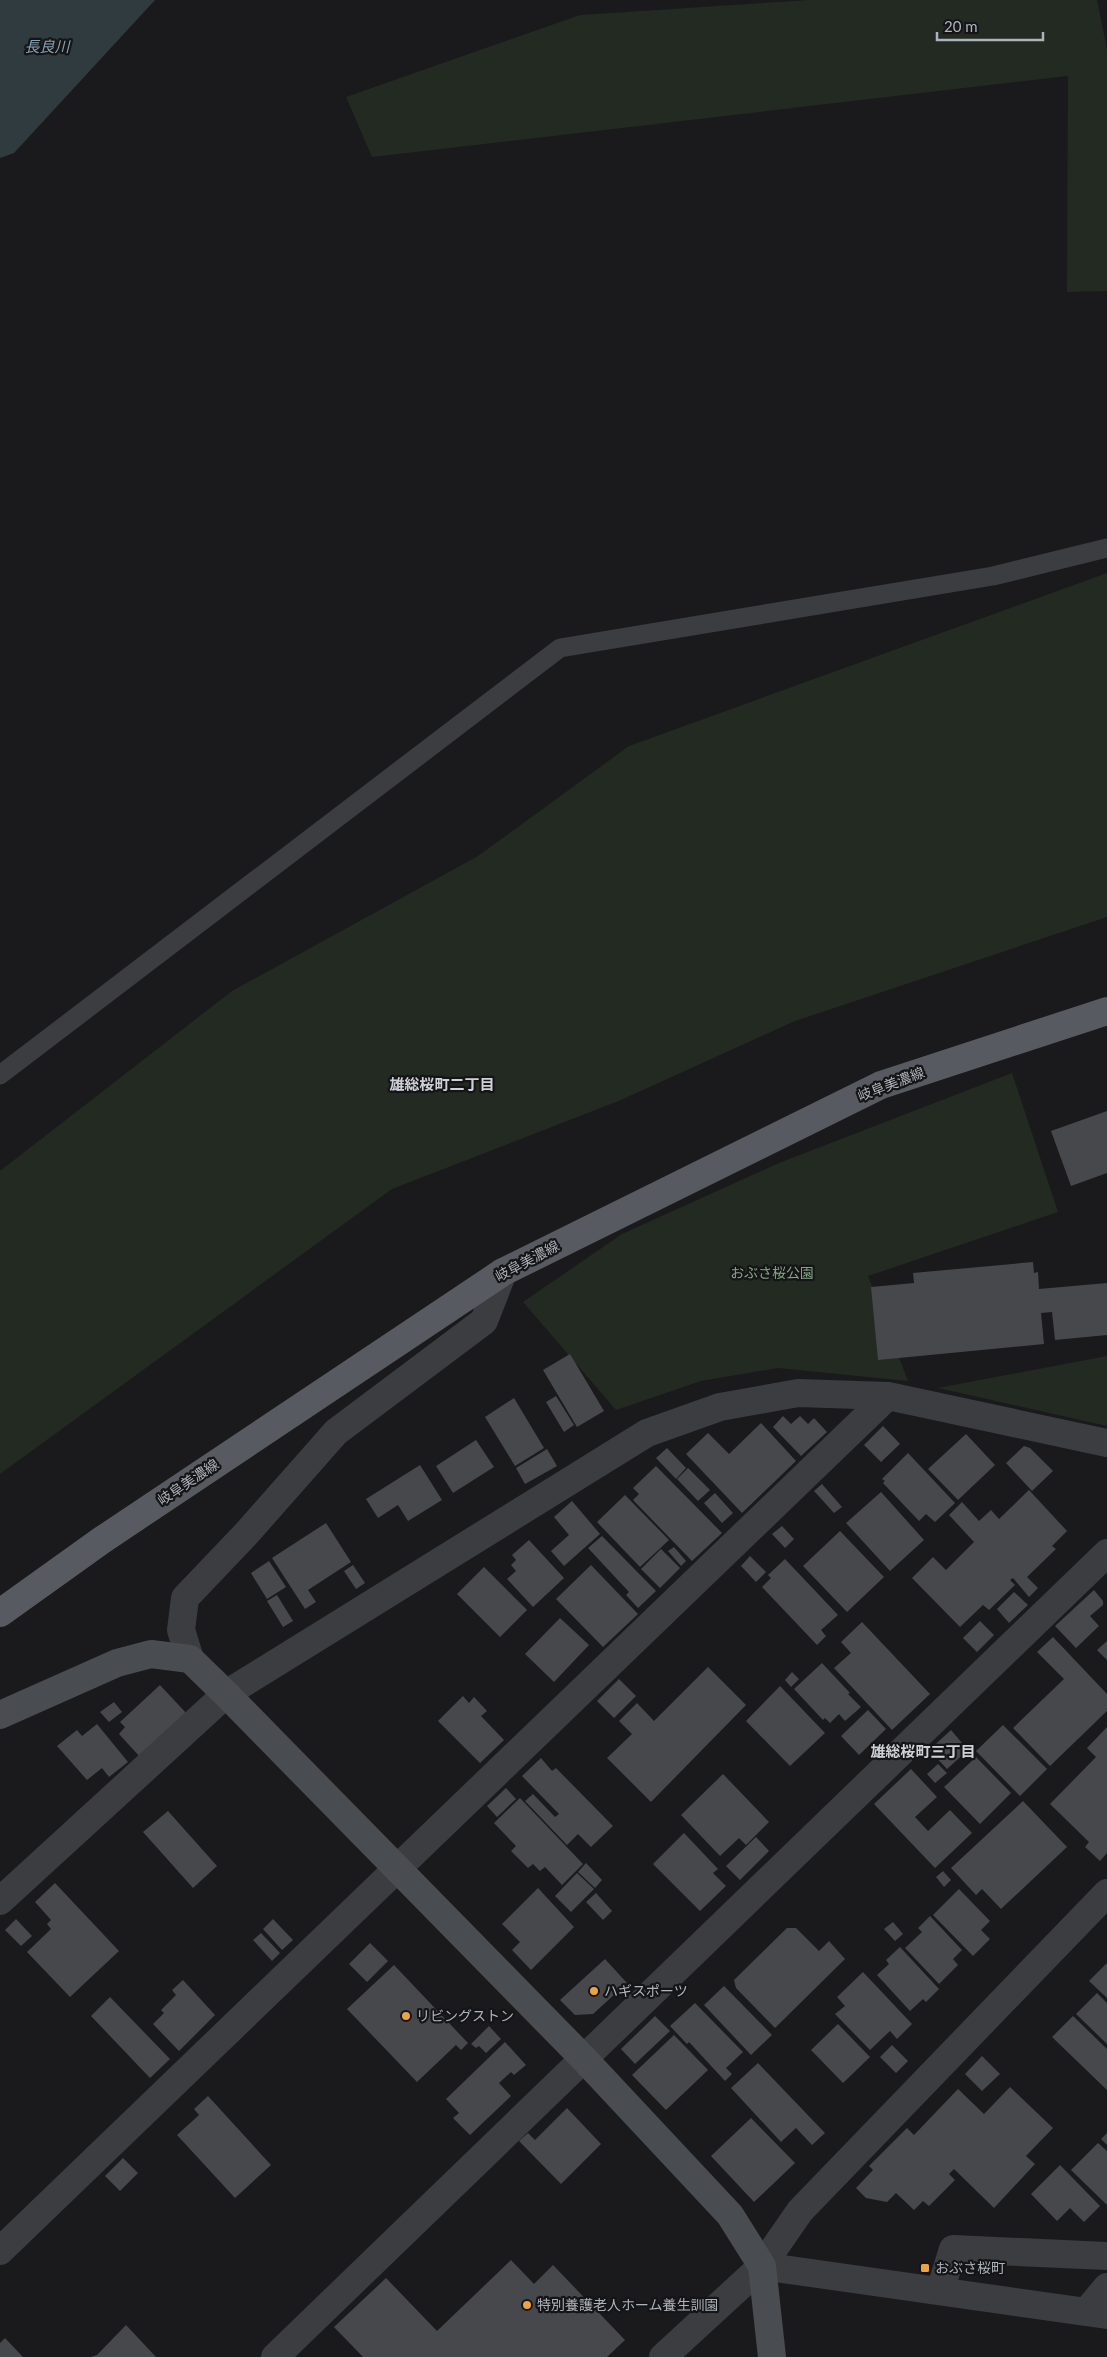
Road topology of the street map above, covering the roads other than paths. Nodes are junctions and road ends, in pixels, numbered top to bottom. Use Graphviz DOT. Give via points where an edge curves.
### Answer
graph roads {
  1 [pos="1107,548"];
  2 [pos="1107,1011"];
  3 [pos="0,1075"];
  4 [pos="503,1272"];
  5 [pos="888,1396"];
  6 [pos="1107,1442"];
  7 [pos="1107,1553"];
  8 [pos="0,1613"];
  9 [pos="190,1659"];
  10 [pos="226,1694"];
  11 [pos="0,1715"];
  12 [pos="398,1870"];
  13 [pos="1107,1893"];
  14 [pos="0,1901"];
  15 [pos="585,2060"];
  16 [pos="0,2251"];
  17 [pos="1107,2256"];
  18 [pos="762,2266"];
  19 [pos="1107,2288"];
  20 [pos="940,2291"];
  21 [pos="1097,2314"];
  22 [pos="276,2357"];
  23 [pos="663,2357"];
  24 [pos="772,2357"];
  1 -- 3 [label="lane" via="994,576 560,648"];
  2 -- 4 [label="main road, 岐阜美濃線" via="881,1085"];
  4 -- 8 [label="main road, 岐阜美濃線" via="102,1540"];
  4 -- 9 [label="street" via="484,1321 336,1432 185,1598 181,1630"];
  5 -- 6 [label="street"];
  5 -- 10 [label="street" via="798,1393 720,1407 647,1433"];
  5 -- 12 [label="street"];
  7 -- 15 [label="street"];
  9 -- 10 [label="street"];
  9 -- 11 [label="street" via="151,1654 117,1663"];
  10 -- 12 [label="street"];
  10 -- 14 [label="street"];
  12 -- 15 [label="street"];
  12 -- 16 [label="street"];
  13 -- 18 [label="street" via="800,2211"];
  15 -- 18 [label="street" via="730,2215"];
  15 -- 22 [label="street"];
  17 -- 20 [label="street" via="953,2249"];
  18 -- 20 [label="street"];
  18 -- 23 [label="street"];
  18 -- 24 [label="street"];
  19 -- 21 [label="street"];
  20 -- 21 [label="street"];
}
